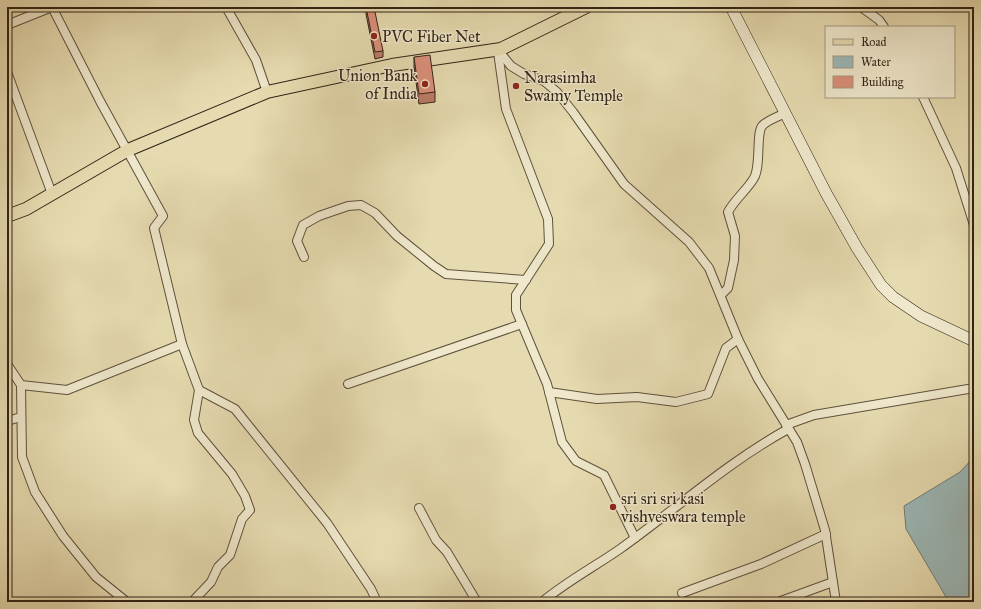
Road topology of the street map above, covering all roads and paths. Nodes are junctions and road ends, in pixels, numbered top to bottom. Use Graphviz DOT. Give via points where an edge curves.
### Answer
graph roads {
  1 [pos="52,7"];
  2 [pos="226,7"];
  3 [pos="586,7"];
  4 [pos="731,7"];
  5 [pos="861,7"];
  6 [pos="7,25"];
  7 [pos="883,26"];
  8 [pos="498,50"];
  9 [pos="7,72"];
  10 [pos="267,92"];
  11 [pos="923,98"];
  12 [pos="786,113"];
  13 [pos="128,150"];
  14 [pos="52,194"];
  15 [pos="7,216"];
  16 [pos="974,225"];
  17 [pos="304,257"];
  18 [pos="526,280"];
  19 [pos="720,295"];
  20 [pos="522,324"];
  21 [pos="738,339"];
  22 [pos="974,341"];
  23 [pos="182,344"];
  24 [pos="7,364"];
  25 [pos="348,384"];
  26 [pos="21,385"];
  27 [pos="974,388"];
  28 [pos="199,390"];
  29 [pos="549,392"];
  30 [pos="21,417"];
  31 [pos="7,420"];
  32 [pos="787,427"];
  33 [pos="419,508"];
  34 [pos="826,534"];
  35 [pos="635,538"];
  36 [pos="833,582"];
  37 [pos="682,594"];
  38 [pos="127,602"];
  39 [pos="192,602"];
  40 [pos="378,602"];
  41 [pos="477,602"];
  42 [pos="542,602"];
  43 [pos="778,602"];
  44 [pos="836,602"];
  1 -- 6 [label="street"];
  1 -- 13 [label="street"];
  2 -- 10 [label="street" via="256,60"];
  3 -- 8 [label="main road"];
  4 -- 12 [label="main road"];
  5 -- 7 [label="street"];
  8 -- 10 [label="main road" via="392,65"];
  8 -- 18 [label="street" via="506,109 548,219 549,244"];
  8 -- 19 [label="street" via="511,66 544,81 557,92 624,184 702,256"];
  9 -- 14 [label="street"];
  10 -- 13 [label="main road"];
  11 -- 16 [label="street" via="956,168"];
  12 -- 19 [label="street" via="762,126 759,133 755,177 728,212 735,236 734,260 728,288"];
  12 -- 22 [label="main road" via="857,248 881,285 892,297 921,316"];
  13 -- 14 [label="main road"];
  13 -- 23 [label="street" via="163,216 154,228"];
  14 -- 15 [label="main road" via="26,209"];
  17 -- 18 [label="street" via="297,241 303,225 319,216 348,206 361,205 375,213 397,236 446,274"];
  18 -- 20 [label="street" via="516,295 516,310"];
  19 -- 21 [label="street"];
  20 -- 25 [label="street"];
  20 -- 29 [label="street"];
  21 -- 29 [label="street" via="726,348 708,394 676,402 637,398 597,400"];
  21 -- 32 [label="street"];
  23 -- 26 [label="street" via="66,390"];
  23 -- 28 [label="street"];
  24 -- 26 [label="street"];
  26 -- 30 [label="street"];
  27 -- 32 [label="street" via="814,415"];
  28 -- 39 [label="street" via="194,420 198,433 232,474 250,510 242,519 230,555 218,567 211,582"];
  28 -- 40 [label="street" via="235,409 327,523"];
  29 -- 35 [label="street" via="562,442 576,461 604,475"];
  30 -- 31 [label="street"];
  30 -- 38 [label="street" via="22,457 36,492 63,536 96,577"];
  32 -- 34 [label="street" via="797,442 819,503"];
  32 -- 35 [label="street" via="725,469"];
  33 -- 41 [label="street" via="436,540 447,552"];
  34 -- 36 [label="street"];
  34 -- 37 [label="street" via="761,564"];
  35 -- 42 [label="street"];
  36 -- 43 [label="street"];
  36 -- 44 [label="street"];
}
